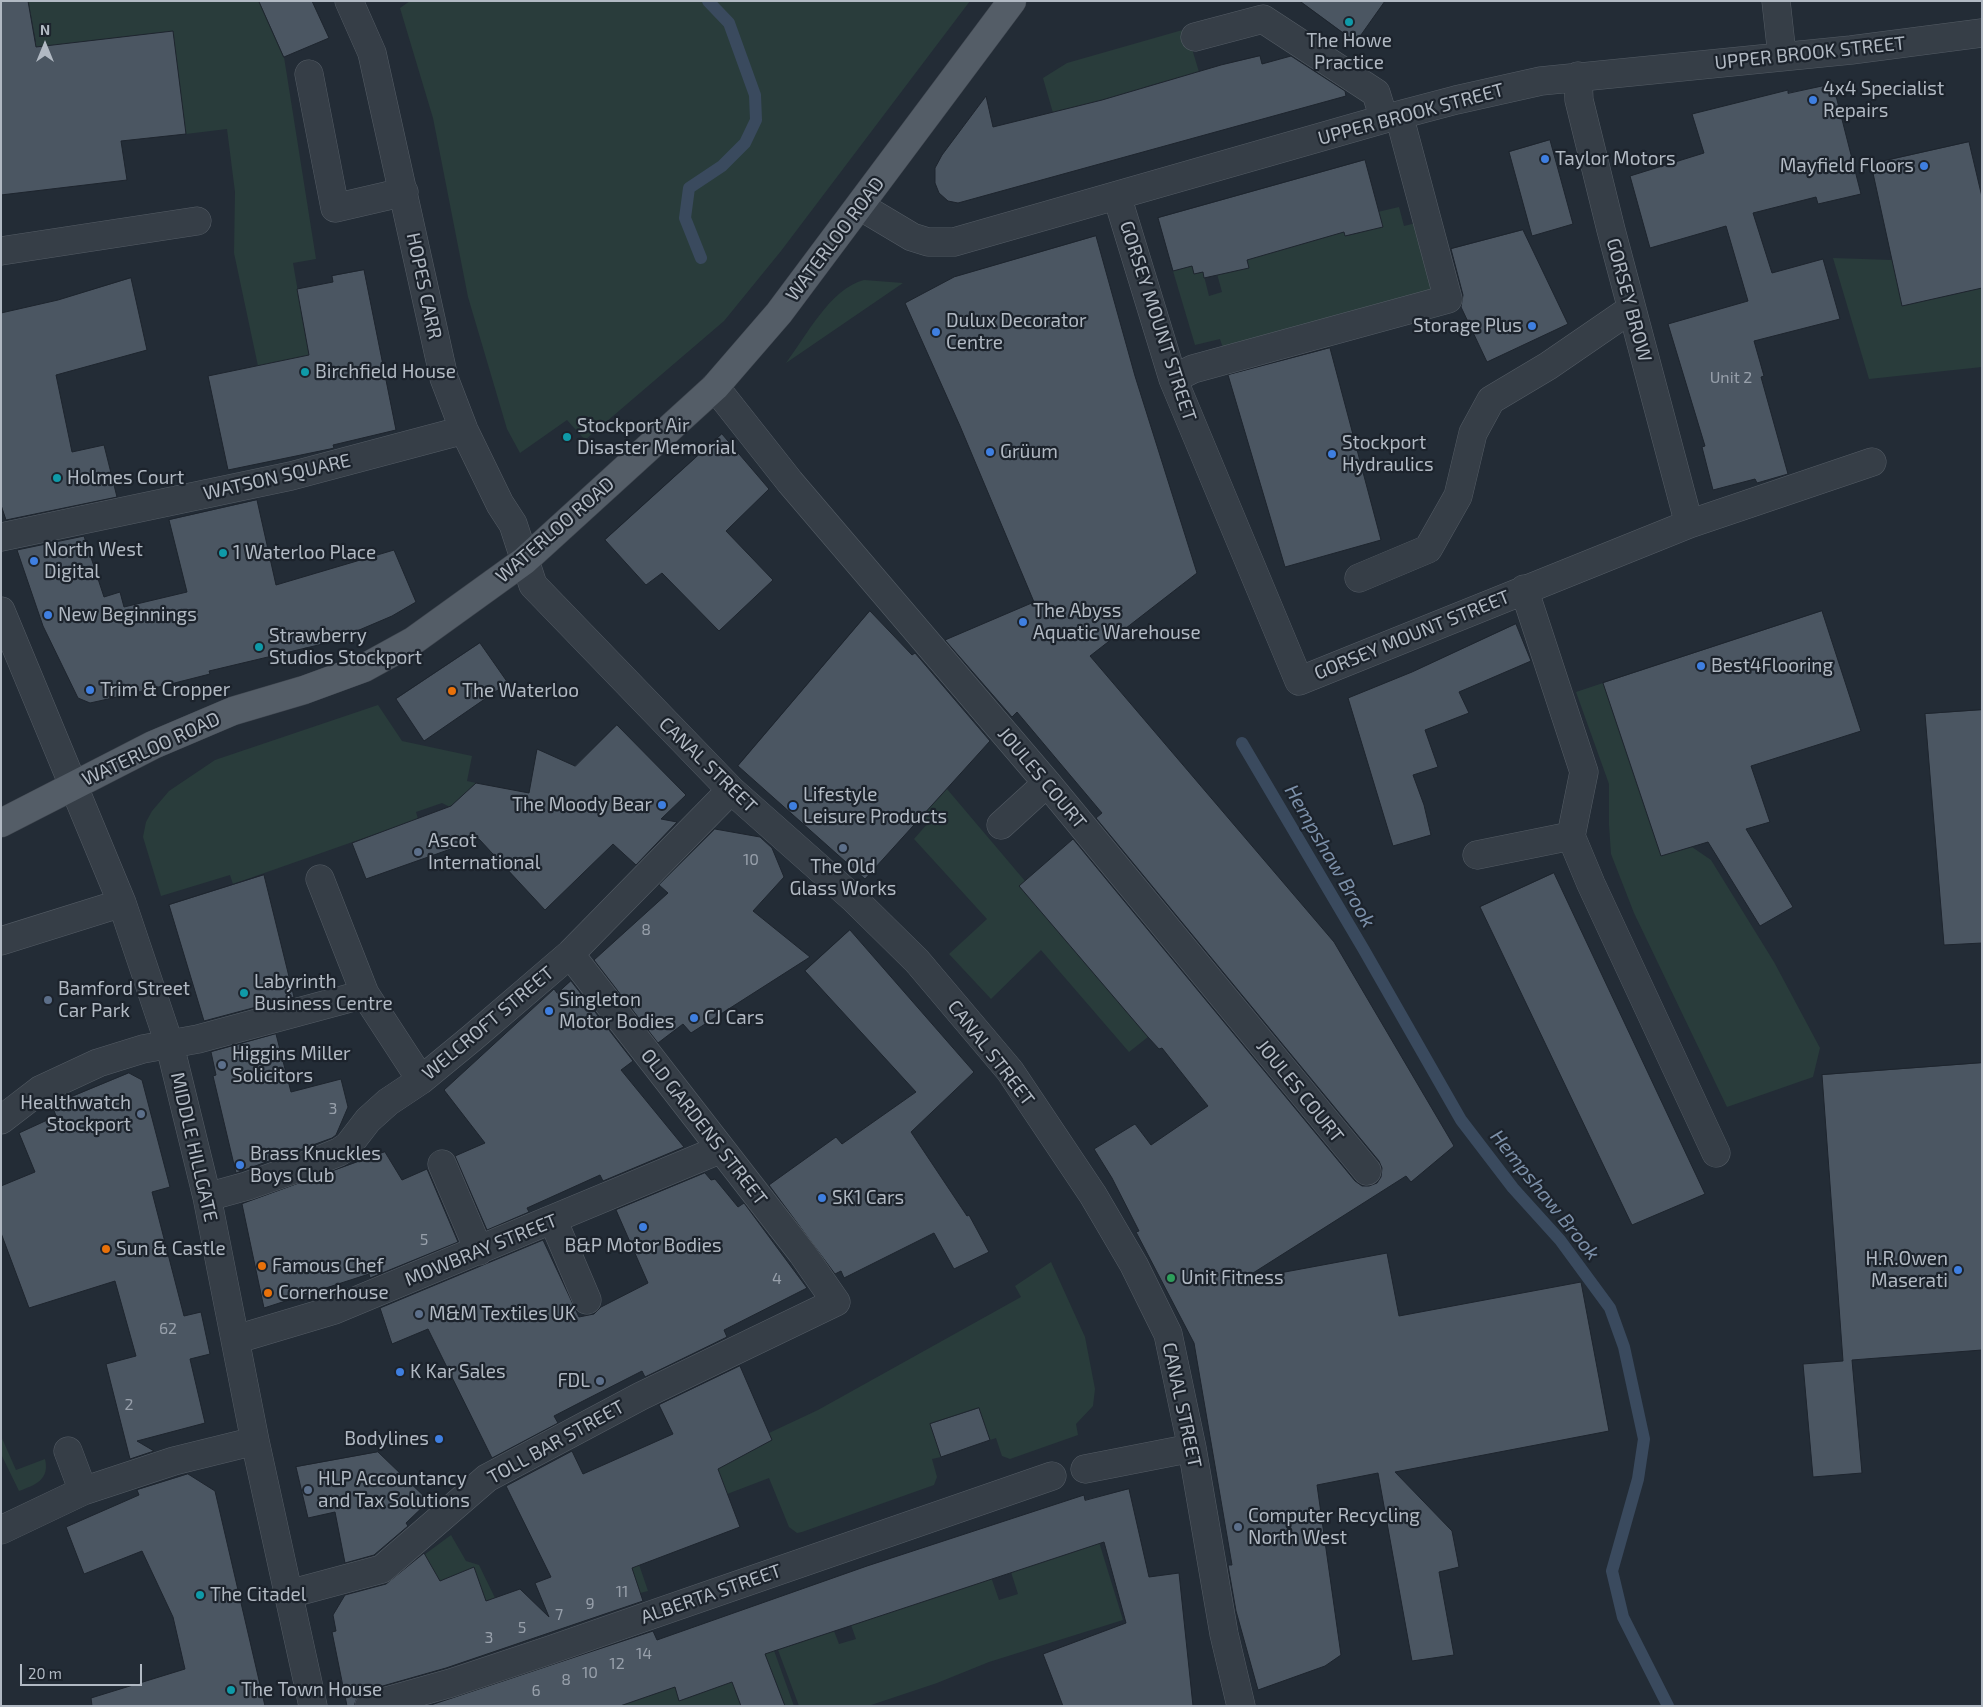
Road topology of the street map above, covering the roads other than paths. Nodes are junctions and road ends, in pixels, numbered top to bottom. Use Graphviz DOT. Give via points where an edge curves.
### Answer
graph roads {
  1 [pos="350,1"];
  2 [pos="1012,1"];
  3 [pos="1776,1"];
  4 [pos="1982,33"];
  5 [pos="1195,37"];
  6 [pos="1782,55"];
  7 [pos="308,74"];
  8 [pos="1578,76"];
  9 [pos="1392,117"];
  10 [pos="404,192"];
  11 [pos="1116,196"];
  12 [pos="860,206"];
  13 [pos="197,221"];
  14 [pos="1,251"];
  15 [pos="1630,309"];
  16 [pos="1173,379"];
  17 [pos="715,388"];
  18 [pos="464,430"];
  19 [pos="1872,462"];
  20 [pos="1689,524"];
  21 [pos="1,537"];
  22 [pos="524,561"];
  23 [pos="1359,578"];
  24 [pos="1524,589"];
  25 [pos="1,611"];
  26 [pos="1047,783"];
  27 [pos="74,786"];
  28 [pos="731,790"];
  29 [pos="1,824"];
  30 [pos="1001,825"];
  31 [pos="1571,836"];
  32 [pos="1477,855"];
  33 [pos="320,879"];
  34 [pos="122,903"];
  35 [pos="1,941"];
  36 [pos="570,954"];
  37 [pos="366,994"];
  38 [pos="170,1046"];
  39 [pos="421,1080"];
  40 [pos="1,1120"];
  41 [pos="721,1149"];
  42 [pos="1716,1153"];
  43 [pos="442,1164"];
  44 [pos="1367,1171"];
  45 [pos="207,1197"];
  46 [pos="552,1220"];
  47 [pos="479,1251"];
  48 [pos="587,1300"];
  49 [pos="836,1302"];
  50 [pos="237,1340"];
  51 [pos="255,1441"];
  52 [pos="1192,1448"];
  53 [pos="68,1451"];
  54 [pos="1085,1469"];
  55 [pos="1052,1476"];
  56 [pos="83,1490"];
  57 [pos="1,1530"];
  58 [pos="289,1594"];
  59 [pos="312,1706"];
  60 [pos="369,1706"];
  61 [pos="1241,1706"];
  1 -- 10 [label="street, HOPES CARR" via="372,53"];
  2 -- 12 [label="main road, WATERLOO ROAD"];
  3 -- 6 [label="street"];
  4 -- 6 [label="street, UPPER BROOK STREET" via="1851,50"];
  5 -- 9 [label="street" via="1263,19 1376,94"];
  6 -- 8 [label="street, UPPER BROOK STREET"];
  7 -- 10 [label="street" via="335,208"];
  8 -- 9 [label="street, UPPER BROOK STREET" via="1541,80"];
  8 -- 15 [label="street, GORSEY BROW" via="1579,100"];
  9 -- 11 [label="street, UPPER BROOK STREET"];
  9 -- 16 [label="street" via="1448,299 1193,369"];
  10 -- 18 [label="street, HOPES CARR" via="444,378"];
  11 -- 12 [label="street, UPPER BROOK STREET" via="954,242 928,242 912,237"];
  11 -- 16 [label="street, GORSEY MOUNT STREET"];
  12 -- 17 [label="main road, WATERLOO ROAD" via="779,313"];
  13 -- 14 [label="street"];
  15 -- 20 [label="street, GORSEY BROW"];
  15 -- 23 [label="street" via="1548,366 1491,400 1473,433 1458,496 1428,549"];
  16 -- 24 [label="street, GORSEY MOUNT STREET" via="1299,681"];
  17 -- 22 [label="main road, WATERLOO ROAD"];
  17 -- 26 [label="street, JOULES COURT" via="790,482"];
  18 -- 21 [label="street, WATSON SQUARE" via="291,476"];
  18 -- 22 [label="street, HOPES CARR" via="513,524"];
  19 -- 20 [label="street, GORSEY MOUNT STREET"];
  20 -- 24 [label="street, GORSEY MOUNT STREET"];
  22 -- 27 [label="main road, WATERLOO ROAD" via="414,641 364,668 233,711 153,745"];
  22 -- 28 [label="street, CANAL STREET" via="533,586"];
  24 -- 31 [label="street" via="1584,772"];
  25 -- 27 [label="street, MIDDLE HILLGATE"];
  26 -- 30 [label="street"];
  26 -- 44 [label="street, JOULES COURT"];
  27 -- 29 [label="main road, WATERLOO ROAD"];
  27 -- 34 [label="street, MIDDLE HILLGATE"];
  28 -- 36 [label="street, WELCROFT STREET"];
  28 -- 52 [label="street, CANAL STREET" via="854,898 917,961 1010,1071 1092,1194 1134,1265 1168,1334"];
  31 -- 32 [label="street"];
  31 -- 42 [label="street"];
  33 -- 37 [label="street"];
  34 -- 35 [label="street"];
  34 -- 38 [label="street, MIDDLE HILLGATE"];
  36 -- 39 [label="street, WELCROFT STREET"];
  36 -- 41 [label="street, OLD GARDENS STREET"];
  37 -- 38 [label="street"];
  37 -- 39 [label="street"];
  38 -- 40 [label="street" via="143,1049 69,1076 40,1090"];
  38 -- 45 [label="street, MIDDLE HILLGATE"];
  39 -- 45 [label="street, WELCROFT STREET" via="388,1102 339,1152"];
  41 -- 46 [label="street, MOWBRAY STREET"];
  41 -- 49 [label="street, OLD GARDENS STREET"];
  43 -- 47 [label="street"];
  45 -- 50 [label="street, MIDDLE HILLGATE"];
  46 -- 47 [label="street, MOWBRAY STREET"];
  46 -- 48 [label="street"];
  47 -- 50 [label="street, MOWBRAY STREET" via="334,1310"];
  49 -- 58 [label="street, TOLL BAR STREET" via="641,1396 487,1478 382,1570"];
  50 -- 51 [label="street, MIDDLE HILLGATE"];
  51 -- 56 [label="street" via="174,1461"];
  51 -- 58 [label="street, MIDDLE HILLGATE"];
  52 -- 54 [label="street"];
  52 -- 61 [label="street, CANAL STREET" via="1224,1634"];
  53 -- 56 [label="street"];
  55 -- 60 [label="street, ALBERTA STREET" via="550,1650"];
  56 -- 57 [label="street"];
  58 -- 59 [label="street, MIDDLE HILLGATE"];
}
